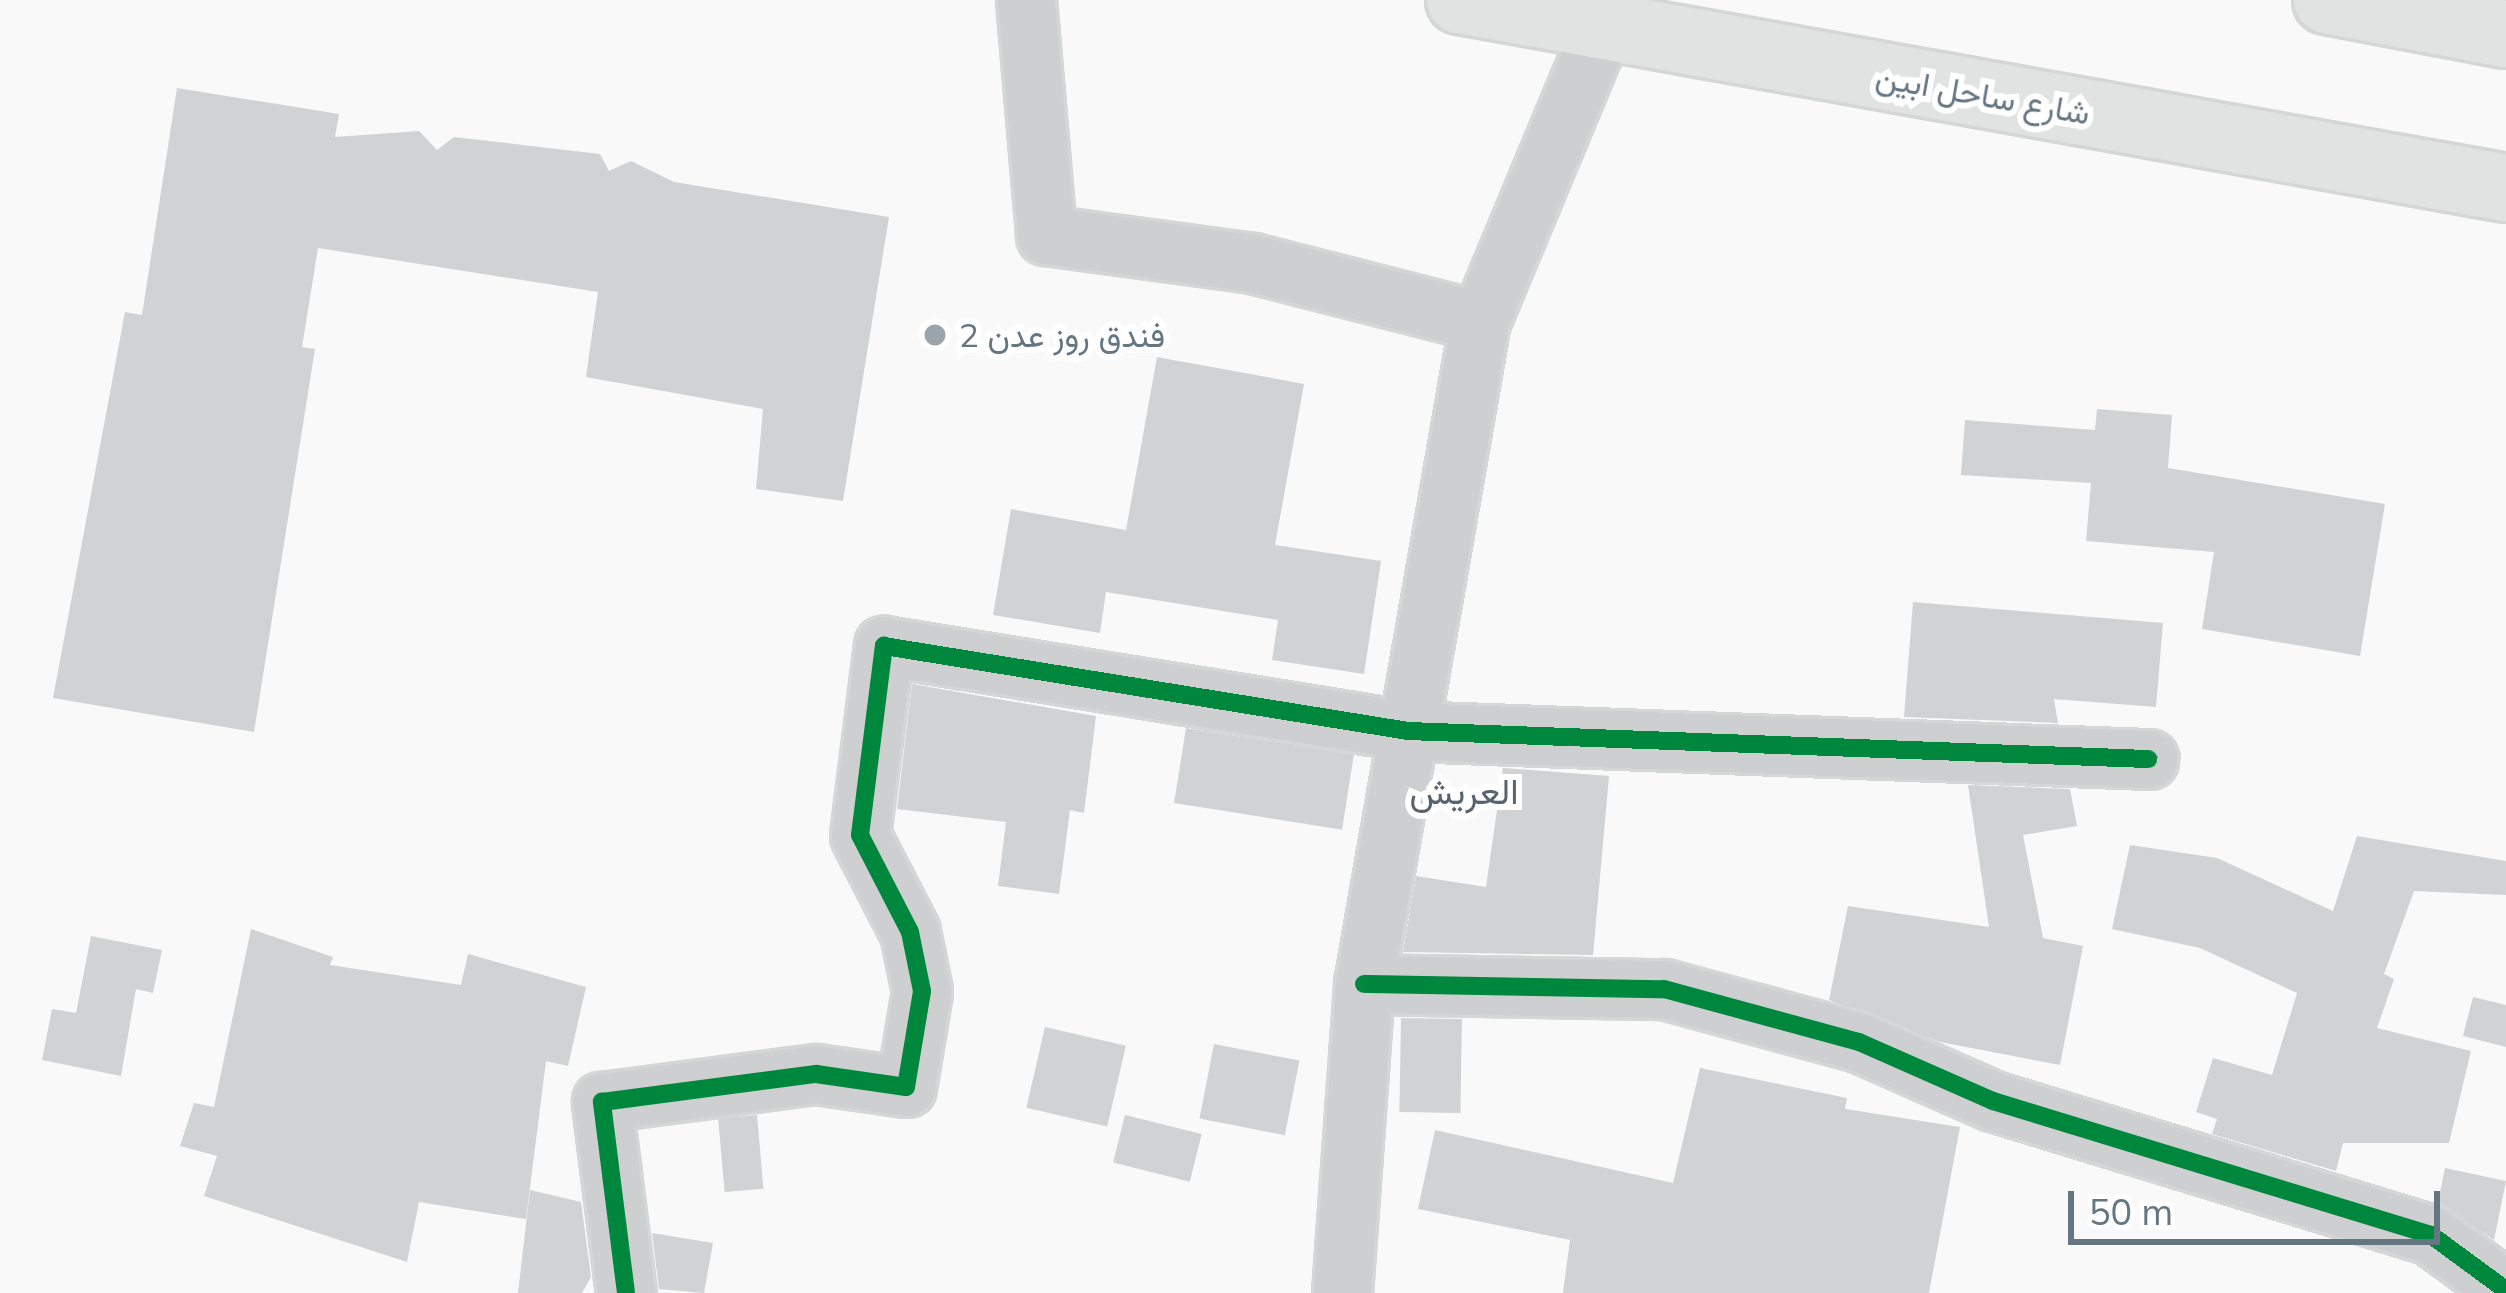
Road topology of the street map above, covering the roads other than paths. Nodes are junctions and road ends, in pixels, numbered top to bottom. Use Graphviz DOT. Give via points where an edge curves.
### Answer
graph roads {
  1 [pos="1026,0"];
  2 [pos="1460,0"];
  3 [pos="2327,0"];
  4 [pos="1603,25"];
  5 [pos="2506,34"];
  6 [pos="2506,188"];
  7 [pos="1480,321"];
  8 [pos="1408,731"];
  9 [pos="2148,759"];
  10 [pos="1364,985"];
  11 [pos="2506,1290"];
  12 [pos="626,1293"];
  13 [pos="1342,1293"];
  1 -- 7 [label="street" via="1046,235 1252,263"];
  2 -- 4 [label="highway, شارع ساحل ابين"];
  3 -- 5 [label="highway"];
  4 -- 6 [label="highway, شارع ساحل ابين"];
  4 -- 7 [label="street"];
  7 -- 8 [label="street"];
  8 -- 9 [label="street"];
  8 -- 10 [label="street"];
  8 -- 12 [label="street" via="884,646 860,835 910,932 922,992 906,1087 815,1074 602,1102"];
  10 -- 11 [label="street" via="1686,995 1859,1042 1994,1101 2431,1235"];
  10 -- 13 [label="street"];
}
